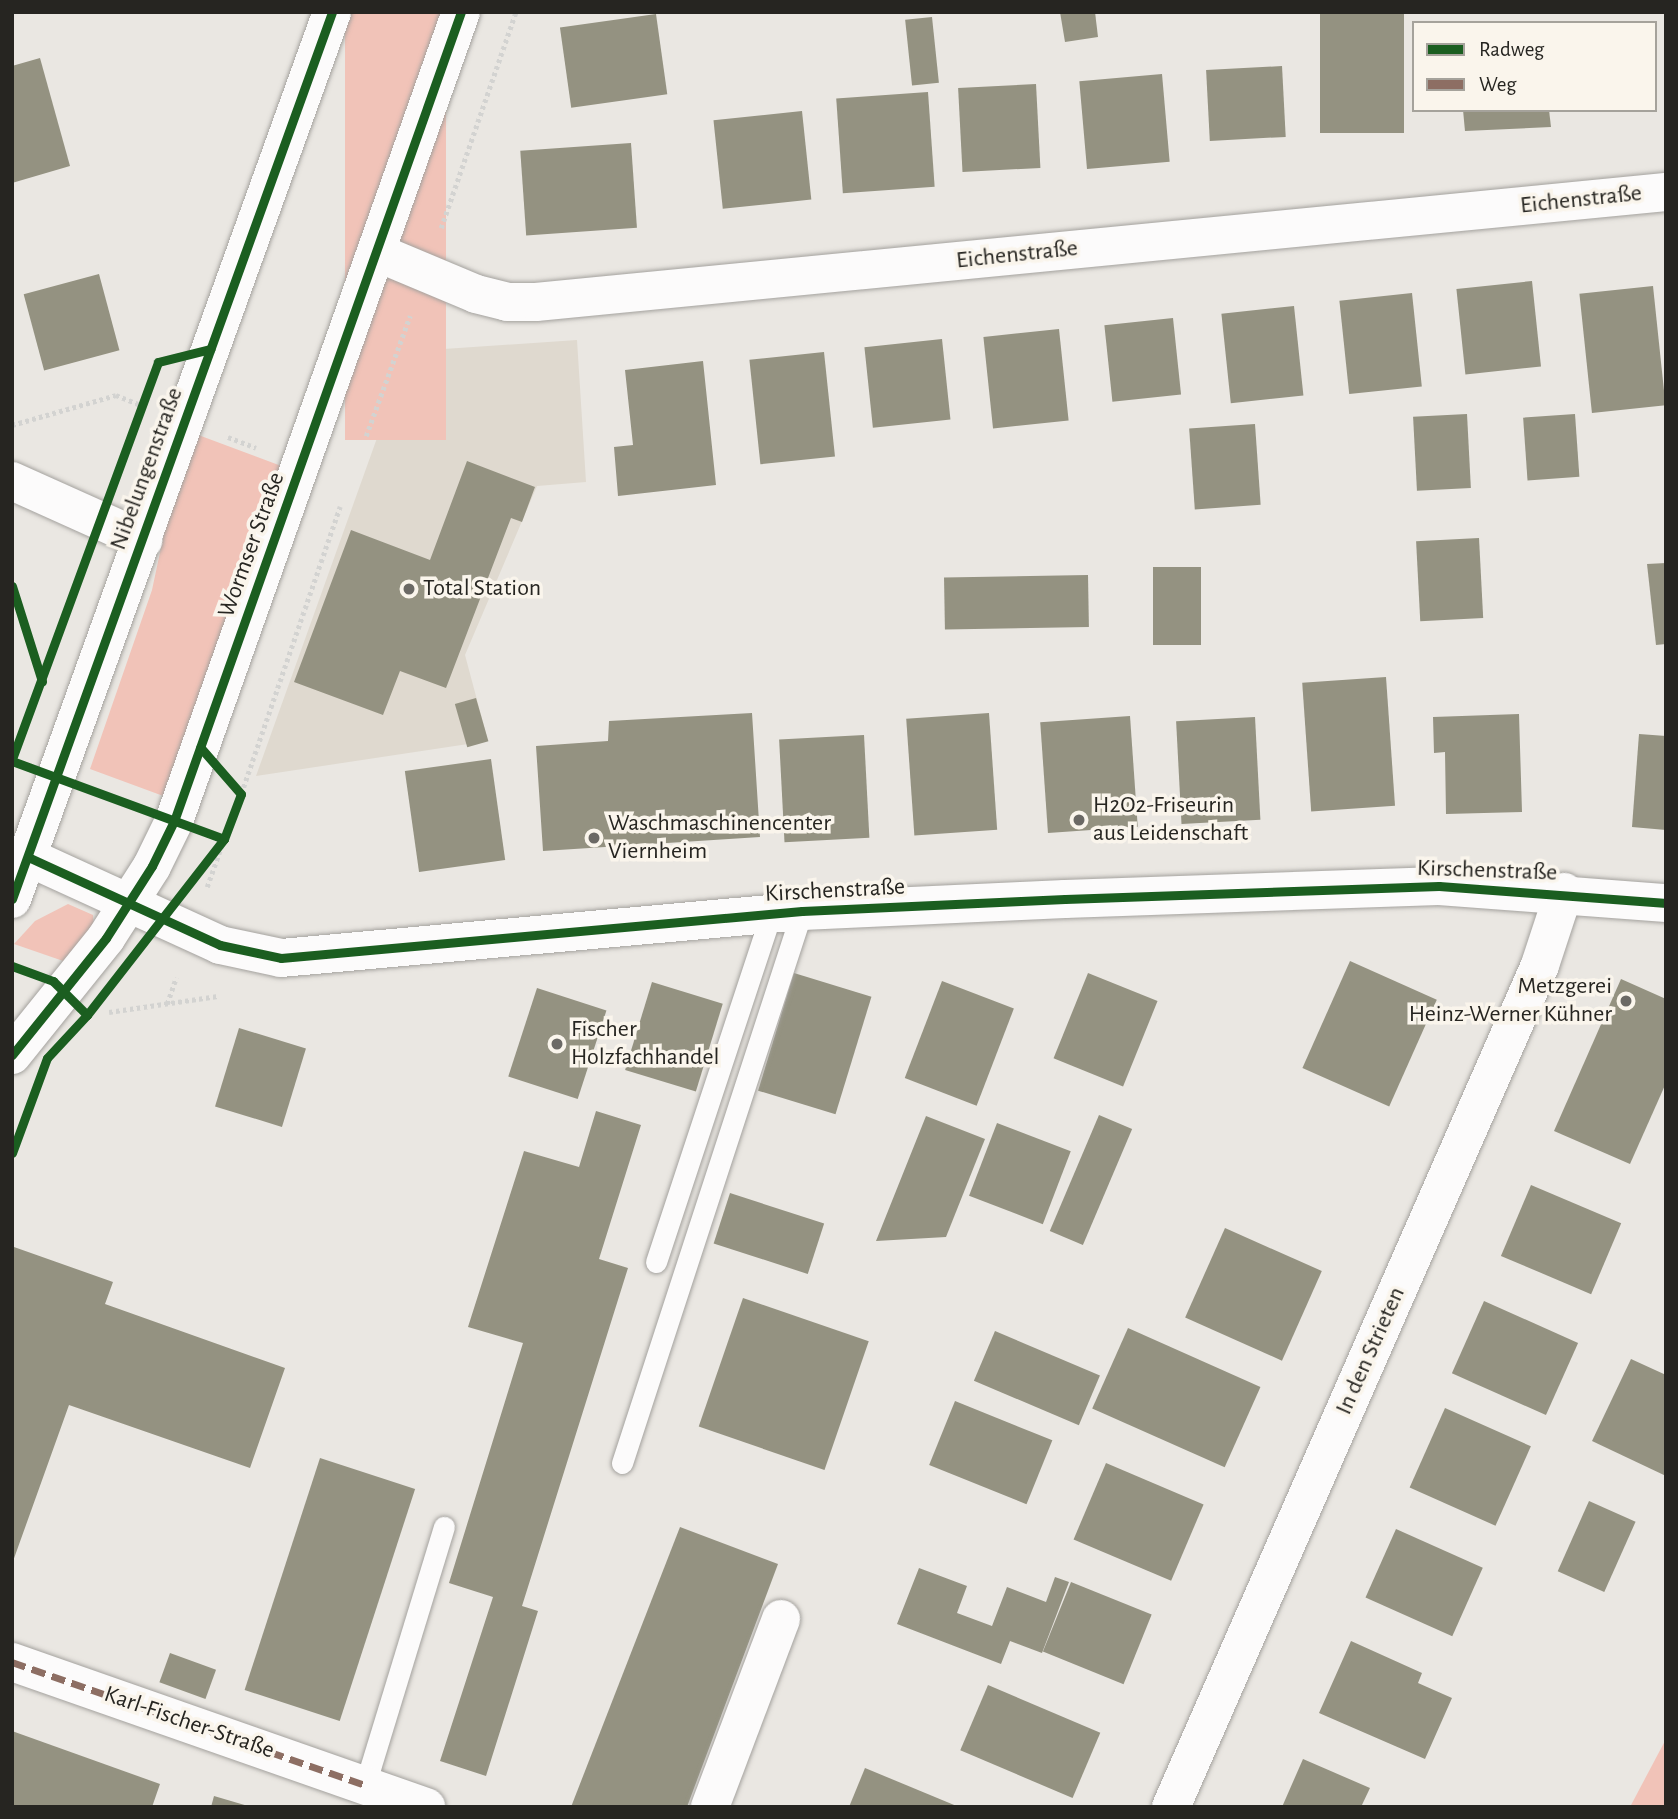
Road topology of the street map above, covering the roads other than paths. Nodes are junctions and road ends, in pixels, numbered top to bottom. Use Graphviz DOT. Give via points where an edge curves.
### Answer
graph roads {
  1 [pos="332,12"];
  2 [pos="461,12"];
  3 [pos="1666,192"];
  4 [pos="376,252"];
  5 [pos="12,481"];
  6 [pos="143,540"];
  7 [pos="28,857"];
  8 [pos="1564,892"];
  9 [pos="12,899"];
  10 [pos="1666,903"];
  11 [pos="145,911"];
  12 [pos="787,913"];
  13 [pos="12,1055"];
  14 [pos="656,1262"];
  15 [pos="622,1463"];
  16 [pos="444,1527"];
  17 [pos="780,1619"];
  18 [pos="12,1662"];
  19 [pos="361,1796"];
  20 [pos="426,1807"];
  21 [pos="710,1807"];
  22 [pos="1171,1807"];
  1 -- 6 [label="street, Nibelungenstraße"];
  2 -- 4 [label="street, Wormser Straße"];
  3 -- 4 [label="street, Eichenstraße" via="536,302 476,295"];
  4 -- 11 [label="street, Wormser Straße"];
  5 -- 6 [label="street"];
  6 -- 7 [label="street, Nibelungenstraße"];
  7 -- 9 [label="street, Nibelungenstraße"];
  7 -- 11 [label="street, Kirschenstraße"];
  8 -- 10 [label="street, Kirschenstraße"];
  8 -- 12 [label="street, Kirschenstraße" via="1439,886"];
  8 -- 22 [label="street, In den Strieten" via="1541,965"];
  11 -- 12 [label="street, Kirschenstraße" via="220,945 281,958"];
  11 -- 13 [label="street, Wormser Straße"];
  12 -- 14 [label="lane"];
  12 -- 15 [label="lane"];
  16 -- 19 [label="lane"];
  17 -- 21 [label="street"];
  18 -- 19 [label="street, Karl-Fischer-Straße"];
  19 -- 20 [label="street, Karl-Fischer-Straße"];
}
